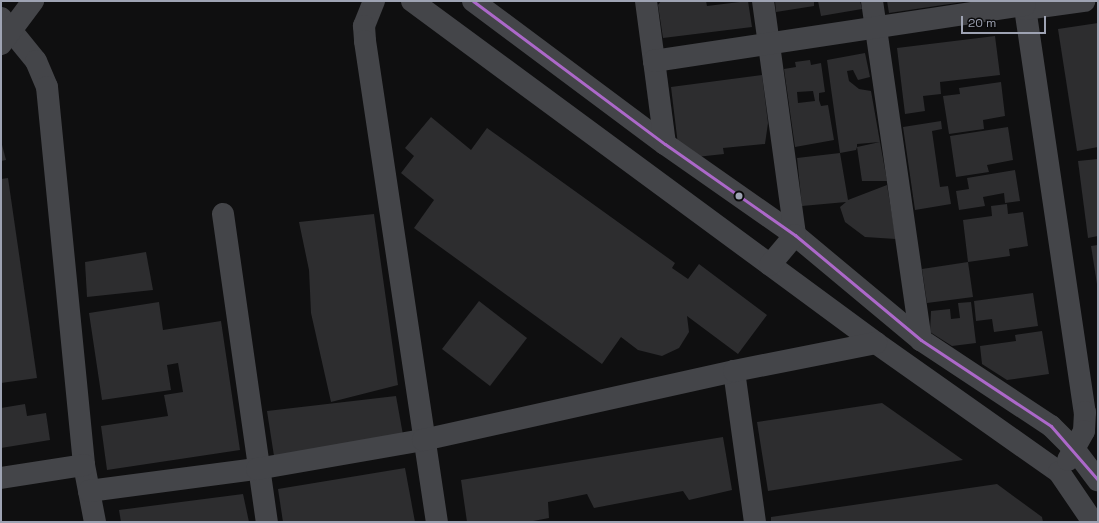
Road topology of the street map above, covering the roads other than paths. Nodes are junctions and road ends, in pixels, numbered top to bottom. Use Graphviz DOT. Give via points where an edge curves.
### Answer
graph roads {
  1 [pos="32,1"];
  2 [pos="374,1"];
  3 [pos="412,1"];
  4 [pos="473,1"];
  5 [pos="646,1"];
  6 [pos="763,1"];
  7 [pos="872,1"];
  8 [pos="1084,1"];
  9 [pos="1025,5"];
  10 [pos="876,27"];
  11 [pos="5,30"];
  12 [pos="770,43"];
  13 [pos="654,61"];
  14 [pos="664,144"];
  15 [pos="223,214"];
  16 [pos="795,235"];
  17 [pos="770,264"];
  18 [pos="921,340"];
  19 [pos="876,343"];
  20 [pos="734,371"];
  21 [pos="423,440"];
  22 [pos="1075,450"];
  23 [pos="84,465"];
  24 [pos="257,469"];
  25 [pos="1058,472"];
  26 [pos="1,478"];
  27 [pos="1098,480"];
  28 [pos="89,492"];
  29 [pos="95,522"];
  30 [pos="267,522"];
  31 [pos="437,522"];
  32 [pos="755,522"];
  33 [pos="1093,522"];
  1 -- 11 [label="street"];
  2 -- 21 [label="street" via="364,26 365,41"];
  3 -- 17 [label="street"];
  4 -- 14 [label="street"];
  5 -- 13 [label="street"];
  6 -- 12 [label="street"];
  7 -- 10 [label="street"];
  8 -- 9 [label="street"];
  9 -- 10 [label="street"];
  9 -- 22 [label="street" via="1085,412 1084,431"];
  10 -- 12 [label="street"];
  10 -- 18 [label="street"];
  11 -- 23 [label="street" via="36,61 47,87"];
  12 -- 13 [label="street"];
  12 -- 16 [label="street"];
  13 -- 14 [label="street"];
  14 -- 16 [label="street"];
  15 -- 24 [label="street"];
  16 -- 17 [label="street"];
  16 -- 18 [label="street"];
  17 -- 19 [label="street"];
  18 -- 22 [label="street" via="1051,426"];
  19 -- 20 [label="street"];
  19 -- 25 [label="street"];
  20 -- 21 [label="street"];
  20 -- 32 [label="street"];
  21 -- 24 [label="street"];
  21 -- 31 [label="street"];
  22 -- 25 [label="street"];
  22 -- 27 [label="street"];
  23 -- 26 [label="street"];
  23 -- 28 [label="street"];
  24 -- 28 [label="street"];
  24 -- 30 [label="street"];
  25 -- 33 [label="street"];
  28 -- 29 [label="street"];
}
